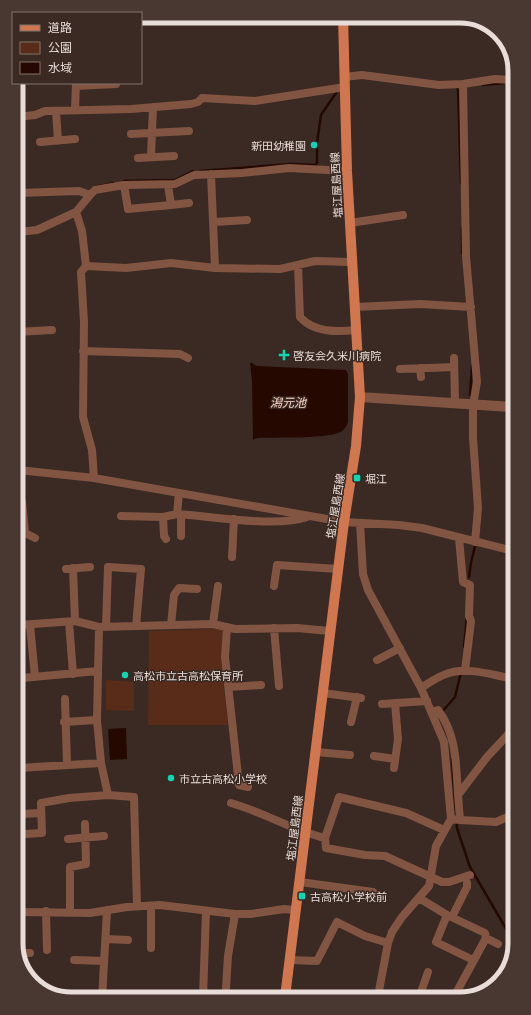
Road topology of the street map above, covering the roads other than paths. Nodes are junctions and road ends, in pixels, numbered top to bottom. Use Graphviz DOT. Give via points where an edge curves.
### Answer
graph roads {
  1 [pos="343,23"];
  2 [pos="508,80"];
  3 [pos="344,82"];
  4 [pos="116,84"];
  5 [pos="463,84"];
  6 [pos="76,85"];
  7 [pos="153,107"];
  8 [pos="75,110"];
  9 [pos="56,111"];
  10 [pos="23,116"];
  11 [pos="189,131"];
  12 [pos="152,133"];
  13 [pos="131,134"];
  14 [pos="75,139"];
  15 [pos="58,140"];
  16 [pos="40,142"];
  17 [pos="174,156"];
  18 [pos="151,157"];
  19 [pos="138,158"];
  20 [pos="347,171"];
  21 [pos="211,174"];
  22 [pos="124,185"];
  23 [pos="168,185"];
  24 [pos="23,193"];
  25 [pos="90,194"];
  26 [pos="189,203"];
  27 [pos="171,205"];
  28 [pos="76,212"];
  29 [pos="404,215"];
  30 [pos="247,220"];
  31 [pos="214,222"];
  32 [pos="350,222"];
  33 [pos="23,231"];
  34 [pos="351,262"];
  35 [pos="298,265"];
  36 [pos="86,266"];
  37 [pos="215,268"];
  38 [pos="468,306"];
  39 [pos="355,308"];
  40 [pos="52,330"];
  41 [pos="356,330"];
  42 [pos="23,332"];
  43 [pos="83,351"];
  44 [pos="188,358"];
  45 [pos="454,358"];
  46 [pos="454,367"];
  47 [pos="420,368"];
  48 [pos="400,369"];
  49 [pos="420,377"];
  50 [pos="360,397"];
  51 [pos="455,404"];
  52 [pos="473,405"];
  53 [pos="508,407"];
  54 [pos="23,470"];
  55 [pos="94,478"];
  56 [pos="179,493"];
  57 [pos="23,512"];
  58 [pos="179,514"];
  59 [pos="121,516"];
  60 [pos="310,516"];
  61 [pos="163,517"];
  62 [pos="234,519"];
  63 [pos="344,522"];
  64 [pos="360,523"];
  65 [pos="181,536"];
  66 [pos="35,538"];
  67 [pos="459,538"];
  68 [pos="166,539"];
  69 [pos="475,542"];
  70 [pos="508,550"];
  71 [pos="232,557"];
  72 [pos="90,567"];
  73 [pos="338,569"];
  74 [pos="218,586"];
  75 [pos="274,586"];
  76 [pos="197,590"];
  77 [pos="72,621"];
  78 [pos="23,624"];
  79 [pos="213,624"];
  80 [pos="30,625"];
  81 [pos="171,625"];
  82 [pos="103,626"];
  83 [pos="136,626"];
  84 [pos="227,627"];
  85 [pos="274,628"];
  86 [pos="330,631"];
  87 [pos="400,648"];
  88 [pos="377,660"];
  89 [pos="98,671"];
  90 [pos="462,671"];
  91 [pos="73,674"];
  92 [pos="34,677"];
  93 [pos="23,678"];
  94 [pos="508,678"];
  95 [pos="261,685"];
  96 [pos="279,686"];
  97 [pos="229,687"];
  98 [pos="421,688"];
  99 [pos="323,693"];
  100 [pos="65,699"];
  101 [pos="427,701"];
  102 [pos="395,703"];
  103 [pos="382,704"];
  104 [pos="438,713"];
  105 [pos="97,720"];
  106 [pos="64,722"];
  107 [pos="351,722"];
  108 [pos="508,734"];
  109 [pos="316,752"];
  110 [pos="350,756"];
  111 [pos="374,756"];
  112 [pos="101,763"];
  113 [pos="67,765"];
  114 [pos="23,768"];
  115 [pos="248,787"];
  116 [pos="108,795"];
  117 [pos="458,795"];
  118 [pos="231,803"];
  119 [pos="23,814"];
  120 [pos="41,814"];
  121 [pos="508,817"];
  122 [pos="456,819"];
  123 [pos="85,824"];
  124 [pos="444,830"];
  125 [pos="306,833"];
  126 [pos="25,834"];
  127 [pos="104,836"];
  128 [pos="86,837"];
  129 [pos="325,838"];
  130 [pos="68,839"];
  131 [pos="470,875"];
  132 [pos="432,878"];
  133 [pos="300,882"];
  134 [pos="467,883"];
  135 [pos="373,892"];
  136 [pos="419,898"];
  137 [pos="137,906"];
  138 [pos="151,906"];
  139 [pos="107,910"];
  140 [pos="296,910"];
  141 [pos="46,911"];
  142 [pos="206,911"];
  143 [pos="23,912"];
  144 [pos="70,912"];
  145 [pos="235,914"];
  146 [pos="449,916"];
  147 [pos="486,938"];
  148 [pos="106,939"];
  149 [pos="128,940"];
  150 [pos="388,943"];
  151 [pos="498,944"];
  152 [pos="151,948"];
  153 [pos="47,950"];
  154 [pos="24,953"];
  155 [pos="30,953"];
  156 [pos="74,960"];
  157 [pos="290,960"];
  158 [pos="473,960"];
  159 [pos="104,961"];
  160 [pos="428,972"];
  161 [pos="226,988"];
  162 [pos="102,992"];
  163 [pos="203,992"];
  164 [pos="286,992"];
  165 [pos="379,992"];
  166 [pos="421,992"];
  167 [pos="457,992"];
  1 -- 3 [label="main road, 塩江屋島西線"];
  2 -- 5 [label="street" via="495,79"];
  3 -- 5 [label="street" via="362,75 439,85"];
  3 -- 7 [label="street" via="256,101 202,98 191,104"];
  3 -- 20 [label="main road, 塩江屋島西線"];
  4 -- 6 [label="street"];
  5 -- 38 [label="street"];
  6 -- 8 [label="street"];
  7 -- 8 [label="street"];
  7 -- 12 [label="street"];
  8 -- 9 [label="street"];
  9 -- 10 [label="street"];
  9 -- 15 [label="street"];
  11 -- 12 [label="street"];
  12 -- 13 [label="street"];
  12 -- 18 [label="street"];
  14 -- 15 [label="street"];
  15 -- 16 [label="street"];
  17 -- 18 [label="street"];
  18 -- 19 [label="street"];
  20 -- 21 [label="street" via="290,168"];
  20 -- 32 [label="main road, 塩江屋島西線"];
  21 -- 23 [label="street" via="194,175"];
  21 -- 31 [label="street"];
  22 -- 23 [label="street"];
  22 -- 25 [label="street" via="95,190"];
  22 -- 27 [label="street" via="128,208"];
  23 -- 27 [label="street"];
  24 -- 25 [label="street" via="79,191"];
  25 -- 28 [label="street"];
  26 -- 27 [label="street"];
  28 -- 33 [label="street" via="37,230"];
  28 -- 36 [label="street" via="82,231"];
  29 -- 32 [label="street"];
  30 -- 31 [label="street"];
  31 -- 37 [label="street"];
  32 -- 34 [label="main road, 塩江屋島西線"];
  34 -- 35 [label="street" via="314,261"];
  34 -- 39 [label="main road, 塩江屋島西線"];
  35 -- 37 [label="street" via="280,269"];
  35 -- 41 [label="street" via="300,318 322,330"];
  36 -- 37 [label="street" via="126,268 171,264"];
  36 -- 43 [label="street" via="81,272"];
  38 -- 39 [label="street" via="420,304"];
  38 -- 52 [label="street" via="477,382"];
  39 -- 41 [label="main road, 塩江屋島西線"];
  40 -- 42 [label="street"];
  41 -- 50 [label="main road, 塩江屋島西線"];
  43 -- 44 [label="street" via="180,354"];
  43 -- 55 [label="street" via="83,417 92,450"];
  45 -- 46 [label="street"];
  46 -- 47 [label="street"];
  46 -- 51 [label="street"];
  47 -- 48 [label="street"];
  47 -- 49 [label="street"];
  50 -- 51 [label="street"];
  50 -- 63 [label="main road, 塩江屋島西線" via="356,446"];
  51 -- 52 [label="street"];
  52 -- 53 [label="street"];
  52 -- 69 [label="street" via="478,508"];
  54 -- 55 [label="street"];
  55 -- 56 [label="street"];
  56 -- 58 [label="street"];
  56 -- 60 [label="street"];
  57 -- 66 [label="street" via="25,533"];
  58 -- 61 [label="street"];
  58 -- 62 [label="street"];
  58 -- 65 [label="street"];
  59 -- 61 [label="street"];
  60 -- 62 [label="street" via="300,520"];
  60 -- 63 [label="street"];
  61 -- 68 [label="street"];
  62 -- 71 [label="street"];
  63 -- 64 [label="street"];
  63 -- 73 [label="main road, 塩江屋島西線"];
  64 -- 67 [label="street" via="399,525"];
  64 -- 87 [label="street" via="364,579"];
  67 -- 69 [label="street"];
  67 -- 90 [label="street" via="463,582 470,585 471,621"];
  69 -- 70 [label="street"];
  72 -- 77 [label="street" via="69,569 74,595"];
  73 -- 75 [label="street" via="277,565"];
  73 -- 86 [label="main road, 塩江屋島西線"];
  74 -- 79 [label="street"];
  76 -- 81 [label="street" via="179,588 174,595"];
  77 -- 80 [label="street"];
  77 -- 82 [label="street"];
  77 -- 91 [label="street"];
  78 -- 80 [label="street"];
  79 -- 81 [label="street"];
  79 -- 84 [label="street"];
  80 -- 92 [label="street"];
  81 -- 83 [label="street"];
  82 -- 83 [label="street"];
  82 -- 83 [label="street" via="108,567 141,569"];
  82 -- 89 [label="street"];
  84 -- 85 [label="street"];
  84 -- 97 [label="street" via="225,658"];
  85 -- 86 [label="street"];
  85 -- 96 [label="street"];
  86 -- 99 [label="main road, 塩江屋島西線"];
  87 -- 88 [label="street"];
  87 -- 98 [label="street"];
  89 -- 91 [label="street"];
  89 -- 105 [label="street"];
  90 -- 94 [label="street"];
  90 -- 98 [label="street" via="445,674"];
  91 -- 92 [label="street"];
  92 -- 93 [label="street"];
  95 -- 97 [label="street"];
  97 -- 115 [label="street" via="239,785"];
  98 -- 101 [label="street"];
  99 -- 107 [label="street" via="359,697"];
  99 -- 109 [label="main road, 塩江屋島西線"];
  100 -- 106 [label="street"];
  101 -- 102 [label="street"];
  101 -- 104 [label="street"];
  102 -- 103 [label="street"];
  102 -- 111 [label="street" via="398,739 394,764"];
  104 -- 117 [label="street" via="454,745"];
  104 -- 122 [label="street"];
  105 -- 106 [label="street"];
  105 -- 112 [label="street"];
  106 -- 113 [label="street"];
  108 -- 117 [label="street"];
  109 -- 110 [label="street"];
  109 -- 125 [label="main road, 塩江屋島西線"];
  112 -- 113 [label="street"];
  112 -- 116 [label="street"];
  113 -- 114 [label="street"];
  116 -- 120 [label="street" via="41,803"];
  116 -- 137 [label="street" via="134,797"];
  117 -- 122 [label="street"];
  118 -- 125 [label="street" via="247,807"];
  119 -- 120 [label="street"];
  120 -- 126 [label="street" via="42,833"];
  121 -- 122 [label="street" via="496,822"];
  122 -- 124 [label="street"];
  123 -- 128 [label="street"];
  124 -- 129 [label="street" via="406,813 339,797"];
  124 -- 132 [label="street" via="436,846"];
  125 -- 129 [label="street"];
  125 -- 133 [label="main road, 塩江屋島西線"];
  127 -- 128 [label="street"];
  128 -- 130 [label="street"];
  128 -- 144 [label="street" via="86,864 70,867"];
  129 -- 132 [label="street" via="326,848 385,856"];
  131 -- 132 [label="street" via="449,882"];
  132 -- 136 [label="street"];
  133 -- 135 [label="street"];
  133 -- 140 [label="main road, 塩江屋島西線"];
  134 -- 146 [label="street" via="467,888"];
  136 -- 146 [label="street"];
  136 -- 150 [label="street" via="402,917"];
  137 -- 138 [label="street"];
  137 -- 139 [label="street"];
  138 -- 142 [label="street"];
  138 -- 152 [label="street"];
  139 -- 144 [label="street" via="90,913"];
  139 -- 148 [label="street"];
  140 -- 145 [label="street" via="284,908"];
  140 -- 157 [label="main road, 塩江屋島西線"];
  141 -- 143 [label="street"];
  141 -- 144 [label="street"];
  141 -- 153 [label="street"];
  142 -- 145 [label="street"];
  142 -- 163 [label="street"];
  145 -- 161 [label="street"];
  146 -- 147 [label="street" via="485,933"];
  146 -- 158 [label="street" via="436,942"];
  147 -- 151 [label="street"];
  147 -- 158 [label="street"];
  148 -- 149 [label="street"];
  148 -- 159 [label="street"];
  150 -- 157 [label="street" via="365,936 337,922 317,961"];
  150 -- 165 [label="street"];
  154 -- 155 [label="street"];
  156 -- 159 [label="street"];
  157 -- 164 [label="main road, 塩江屋島西線"];
  158 -- 167 [label="street"];
  159 -- 162 [label="street"];
  160 -- 166 [label="street"];
}
